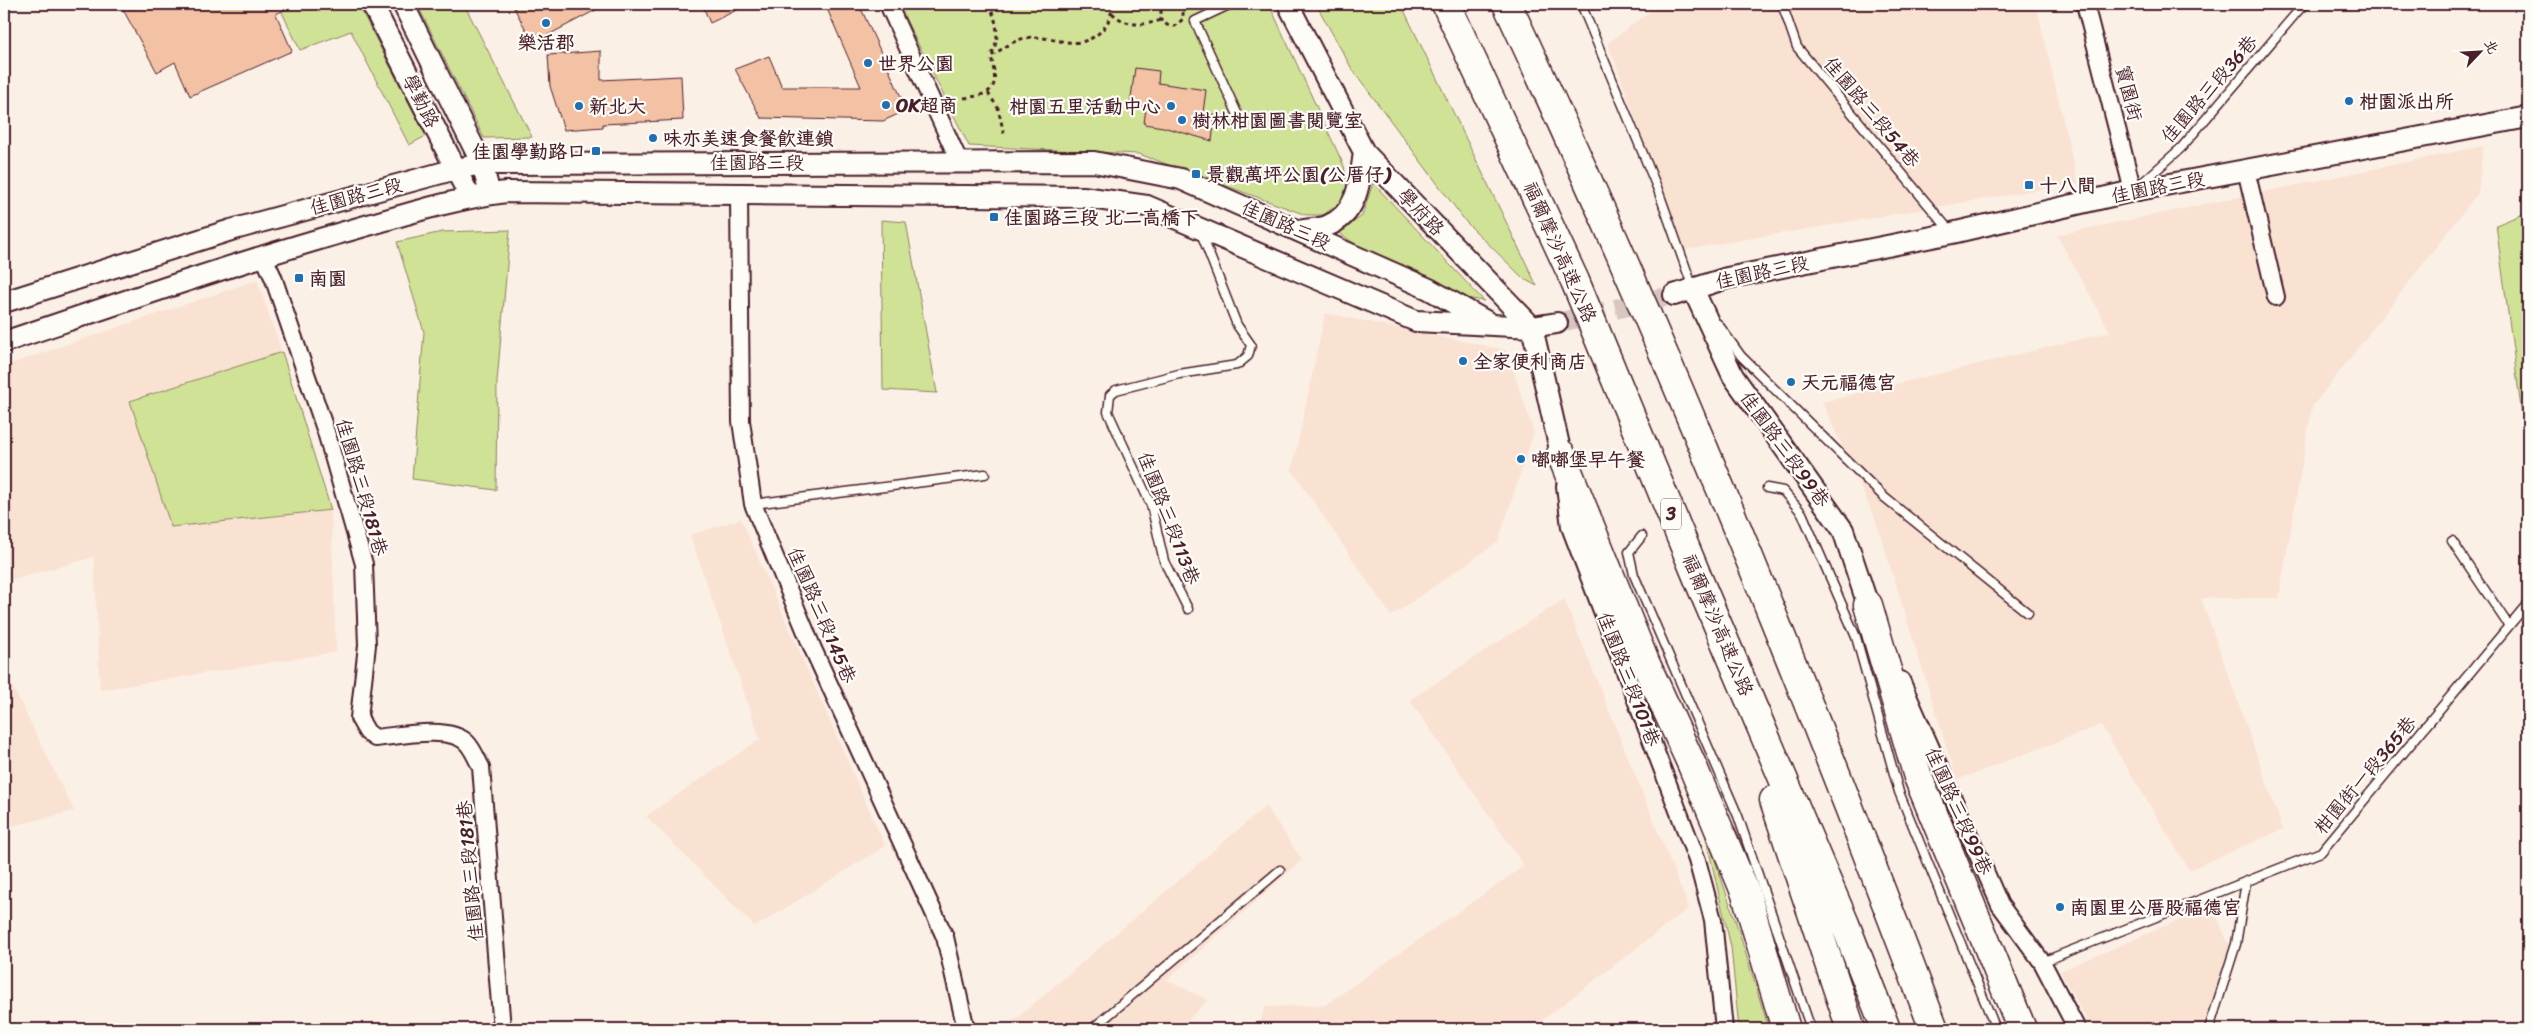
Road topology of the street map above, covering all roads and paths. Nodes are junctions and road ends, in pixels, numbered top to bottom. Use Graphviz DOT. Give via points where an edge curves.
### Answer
graph roads {
  1 [pos="372,4"];
  2 [pos="403,4"];
  3 [pos="888,4"];
  4 [pos="989,4"];
  5 [pos="1112,4"];
  6 [pos="1167,4"];
  7 [pos="1178,4"];
  8 [pos="1196,4"];
  9 [pos="1231,4"];
  10 [pos="1288,4"];
  11 [pos="1446,4"];
  12 [pos="1507,4"];
  13 [pos="1581,4"];
  14 [pos="1782,4"];
  15 [pos="2085,4"];
  16 [pos="2304,4"];
  17 [pos="1183,10"];
  18 [pos="1112,13"];
  19 [pos="1161,20"];
  20 [pos="990,56"];
  21 [pos="988,93"];
  22 [pos="964,98"];
  23 [pos="1237,113"];
  24 [pos="2528,117"];
  25 [pos="1004,134"];
  26 [pos="1364,152"];
  27 [pos="959,161"];
  28 [pos="482,164"];
  29 [pos="456,169"];
  30 [pos="2246,170"];
  31 [pos="2133,192"];
  32 [pos="490,194"];
  33 [pos="739,195"];
  34 [pos="470,197"];
  35 [pos="1200,229"];
  36 [pos="1299,231"];
  37 [pos="1952,233"];
  38 [pos="263,255"];
  39 [pos="1693,289"];
  40 [pos="1674,294"];
  41 [pos="2276,297"];
  42 [pos="4,302"];
  43 [pos="1557,323"];
  44 [pos="1496,326"];
  45 [pos="1532,328"];
  46 [pos="4,342"];
  47 [pos="1561,454"];
  48 [pos="985,474"];
  49 [pos="1767,488"];
  50 [pos="753,504"];
  51 [pos="1642,536"];
  52 [pos="2452,541"];
  53 [pos="1699,581"];
  54 [pos="2528,603"];
  55 [pos="1868,605"];
  56 [pos="1188,610"];
  57 [pos="2028,613"];
  58 [pos="2509,626"];
  59 [pos="1844,790"];
  60 [pos="1280,870"];
  61 [pos="2246,882"];
  62 [pos="2042,962"];
  63 [pos="502,1029"];
  64 [pos="966,1029"];
  65 [pos="1092,1029"];
  66 [pos="1724,1029"];
  67 [pos="1786,1029"];
  68 [pos="1811,1029"];
  69 [pos="1851,1029"];
  70 [pos="1886,1029"];
  71 [pos="1934,1029"];
  72 [pos="1944,1029"];
  73 [pos="1996,1029"];
  74 [pos="2022,1029"];
  75 [pos="2076,1029"];
  76 [pos="2209,1029"];
  1 -- 29 [label="street, 學勤路"];
  2 -- 28 [label="street, 學勤路"];
  3 -- 27 [label="street"];
  4 -- 20 [label="path" via="997,22 997,45"];
  5 -- 18 [label="path"];
  6 -- 19 [label="path" via="1160,11"];
  7 -- 17 [label="path"];
  8 -- 17 [label="path"];
  9 -- 23 [label="lane" via="1195,21"];
  10 -- 26 [label="street, 學府路"];
  11 -- 53 [label="highway, 福爾摩沙高速公路 / 3" via="1576,281"];
  12 -- 59 [label="highway" via="1656,334"];
  13 -- 39 [label="lane" via="1658,190"];
  14 -- 37 [label="lane, 佳園路三段54巷" via="1797,47"];
  15 -- 31 [label="street, 寶園街"];
  16 -- 31 [label="lane, 佳園路三段36巷" via="2181,148"];
  17 -- 19 [label="path" via="1183,19 1175,26"];
  18 -- 19 [label="path" via="1143,26"];
  18 -- 20 [label="path" via="1095,37 1080,43 1025,38"];
  20 -- 21 [label="path" via="995,76"];
  21 -- 22 [label="path"];
  21 -- 25 [label="path" via="998,108"];
  24 -- 30 [label="street, 佳園路三段"];
  26 -- 36 [label="street" via="1358,194 1343,215 1327,226"];
  26 -- 45 [label="street, 學府路"];
  27 -- 28 [label="street, 佳園路三段"];
  27 -- 36 [label="street, 佳園路三段" via="1094,162 1181,179"];
  28 -- 29 [label="street, 佳園路三段"];
  28 -- 32 [label="street, 學勤路"];
  29 -- 34 [label="street, 學勤路"];
  29 -- 42 [label="street, 佳園路三段" via="231,230"];
  30 -- 31 [label="street, 佳園路三段"];
  30 -- 41 [label="street"];
  31 -- 37 [label="street, 佳園路三段"];
  32 -- 33 [label="street, 佳園路三段"];
  32 -- 34 [label="street, 佳園路三段"];
  33 -- 35 [label="street, 佳園路三段" via="1083,197 1147,206"];
  33 -- 50 [label="street, 佳園路三段145巷" via="741,421"];
  34 -- 38 [label="street, 佳園路三段"];
  35 -- 44 [label="street, 佳園路三段" via="1416,321"];
  35 -- 56 [label="lane, 佳園路三段113巷" via="1237,325 1250,345 1248,356 1237,364 1116,390 1110,395 1108,412 1151,504 1164,561"];
  36 -- 44 [label="street, 佳園路三段" via="1430,289"];
  37 -- 39 [label="street, 佳園路三段" via="1727,278"];
  38 -- 46 [label="street, 佳園路三段"];
  38 -- 63 [label="street, 佳園路三段181巷" via="326,432 364,564 367,645 359,718 375,738 442,733 457,736 467,743 482,767"];
  39 -- 40 [label="street, 佳園路三段"];
  39 -- 55 [label="street, 佳園路三段99巷" via="1732,376 1843,530"];
  39 -- 57 [label="lane, 佳園路三段99巷" via="1741,356 1884,497"];
  43 -- 45 [label="street, 佳園路三段"];
  44 -- 45 [label="street, 佳園路三段"];
  45 -- 47 [label="street, 佳園路三段101巷"];
  47 -- 66 [label="street, 佳園路三段101巷" via="1570,528 1697,860 1713,920"];
  47 -- 67 [label="highway" via="1645,662 1746,894"];
  48 -- 50 [label="lane"];
  49 -- 73 [label="lane" via="1783,491 1802,513 1856,637 1900,792"];
  50 -- 64 [label="street, 佳園路三段145巷" via="813,649 945,937"];
  51 -- 68 [label="lane" via="1629,552 1634,575 1738,816"];
  52 -- 58 [label="lane"];
  53 -- 69 [label="highway"];
  53 -- 70 [label="highway, 福爾摩沙高速公路 / 3" via="1845,924"];
  54 -- 58 [label="lane, 柑園街一段365巷"];
  55 -- 62 [label="street, 佳園路三段99巷" via="2000,904"];
  55 -- 74 [label="highway" via="1918,777"];
  58 -- 61 [label="lane, 柑園街一段365巷" via="2322,852"];
  59 -- 71 [label="highway"];
  59 -- 72 [label="highway"];
  60 -- 65 [label="lane"];
  61 -- 62 [label="lane, 柑園街一段365巷"];
  61 -- 76 [label="lane" via="2236,944"];
  62 -- 75 [label="street, 佳園路三段99巷"];
}
